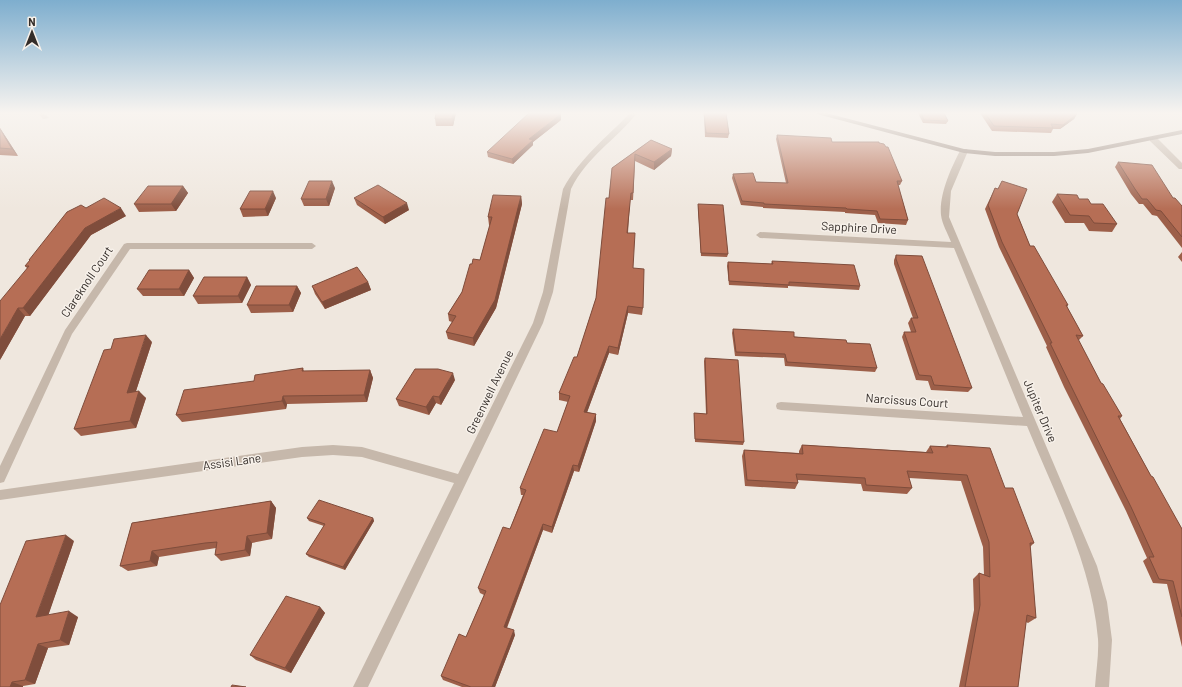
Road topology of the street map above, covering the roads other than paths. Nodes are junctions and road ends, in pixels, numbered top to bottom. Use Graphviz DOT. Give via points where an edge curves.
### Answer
graph roads {
  1 [pos="600,145"];
  2 [pos="941,145"];
  3 [pos="1120,145"];
  4 [pos="1159,145"];
  5 [pos="964,151"];
  6 [pos="1182,168"];
  7 [pos="760,235"];
  8 [pos="955,245"];
  9 [pos="312,246"];
  10 [pos="780,406"];
  11 [pos="1031,422"];
  12 [pos="0,478"];
  13 [pos="462,480"];
  14 [pos="0,495"];
  15 [pos="360,687"];
  16 [pos="1102,687"];
  1 -- 13 [label="street, Greenwell Avenue" via="573,175 567,189 548,292 538,323"];
  2 -- 5 [label="street"];
  3 -- 5 [label="street" via="1054,154"];
  4 -- 6 [label="street"];
  5 -- 8 [label="street, Jupiter Drive" via="946,190 944,203 945,217"];
  7 -- 8 [label="street, Sapphire Drive"];
  8 -- 11 [label="street, Jupiter Drive"];
  9 -- 12 [label="street, Clareknoll Court" via="127,246 68,333"];
  10 -- 11 [label="street, Narcissus Court"];
  11 -- 16 [label="street, Jupiter Drive" via="1093,573 1105,640"];
  13 -- 14 [label="street, Assisi Lane" via="362,452 333,450 302,452"];
  13 -- 15 [label="street, Greenwell Avenue"];
}
